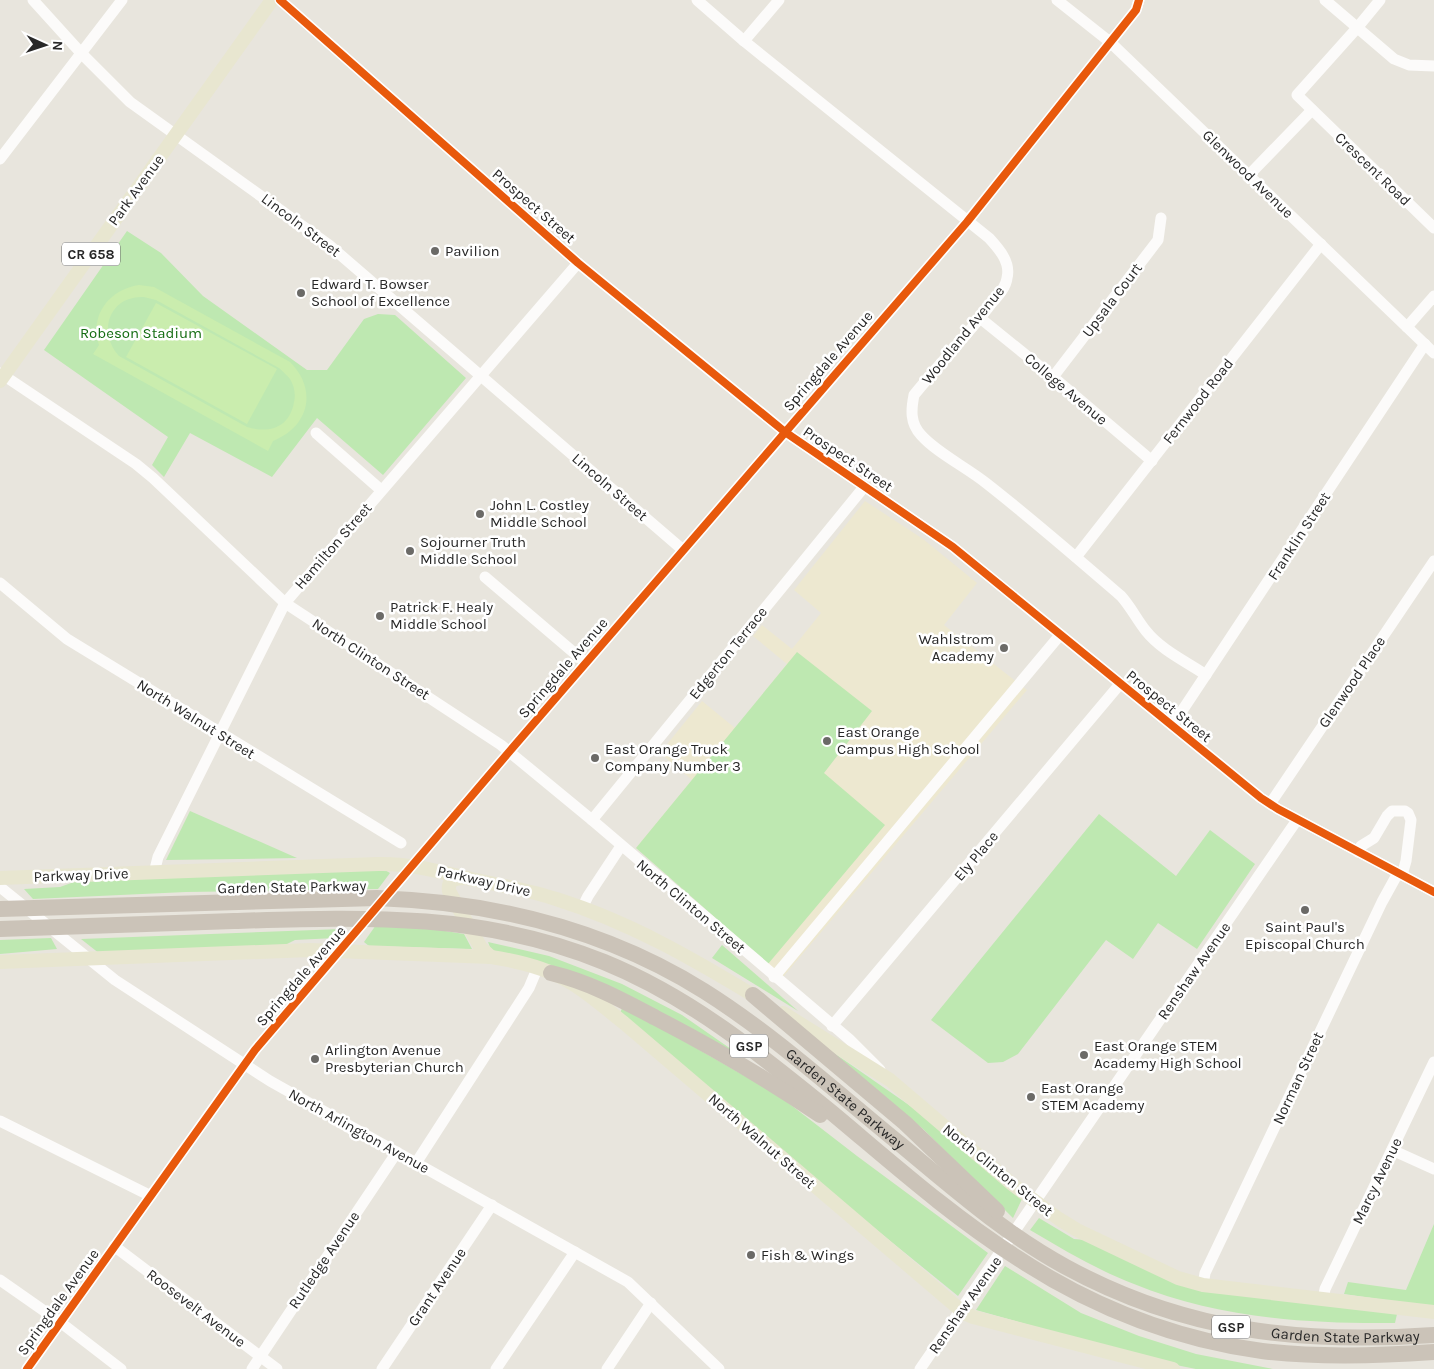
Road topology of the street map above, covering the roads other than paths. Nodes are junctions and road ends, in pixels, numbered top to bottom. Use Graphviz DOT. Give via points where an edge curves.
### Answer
graph roads {
  1 [pos="33,0"];
  2 [pos="122,0"];
  3 [pos="272,0"];
  4 [pos="280,0"];
  5 [pos="697,0"];
  6 [pos="779,0"];
  7 [pos="1057,0"];
  8 [pos="1139,0"];
  9 [pos="1325,0"];
  10 [pos="1380,0"];
  11 [pos="1357,28"];
  12 [pos="744,41"];
  13 [pos="1110,42"];
  14 [pos="81,53"];
  15 [pos="1434,66"];
  16 [pos="1312,110"];
  17 [pos="177,134"];
  18 [pos="0,159"];
  19 [pos="1249,175"];
  20 [pos="1161,218"];
  21 [pos="967,222"];
  22 [pos="1434,228"];
  23 [pos="1321,244"];
  24 [pos="578,263"];
  25 [pos="1434,296"];
  26 [pos="980,318"];
  27 [pos="1407,328"];
  28 [pos="1425,344"];
  29 [pos="1434,353"];
  30 [pos="480,375"];
  31 [pos="1,377"];
  32 [pos="1053,377"];
  33 [pos="785,432"];
  34 [pos="316,433"];
  35 [pos="1152,461"];
  36 [pos="864,487"];
  37 [pos="381,490"];
  38 [pos="683,550"];
  39 [pos="1076,558"];
  40 [pos="1434,561"];
  41 [pos="484,578"];
  42 [pos="0,583"];
  43 [pos="285,603"];
  44 [pos="1060,635"];
  45 [pos="586,663"];
  46 [pos="1206,675"];
  47 [pos="1120,684"];
  48 [pos="1172,726"];
  49 [pos="221,734"];
  50 [pos="509,752"];
  51 [pos="1270,804"];
  52 [pos="592,820"];
  53 [pos="1297,820"];
  54 [pos="401,843"];
  55 [pos="621,846"];
  56 [pos="1358,852"];
  57 [pos="413,866"];
  58 [pos="154,873"];
  59 [pos="1400,874"];
  60 [pos="0,878"];
  61 [pos="472,879"];
  62 [pos="0,887"];
  63 [pos="1434,892"];
  64 [pos="582,908"];
  65 [pos="0,909"];
  66 [pos="0,929"];
  67 [pos="341,950"];
  68 [pos="492,957"];
  69 [pos="88,958"];
  70 [pos="0,962"];
  71 [pos="544,971"];
  72 [pos="774,977"];
  73 [pos="753,995"];
  74 [pos="832,1026"];
  75 [pos="1434,1062"];
  76 [pos="244,1064"];
  77 [pos="890,1080"];
  78 [pos="0,1121"];
  79 [pos="1392,1150"];
  80 [pos="397,1152"];
  81 [pos="416,1163"];
  82 [pos="1434,1169"];
  83 [pos="911,1178"];
  84 [pos="150,1196"];
  85 [pos="1035,1203"];
  86 [pos="492,1205"];
  87 [pos="114,1246"];
  88 [pos="576,1252"];
  89 [pos="1043,1254"];
  90 [pos="0,1280"];
  91 [pos="1203,1285"];
  92 [pos="1323,1300"];
  93 [pos="651,1303"];
  94 [pos="960,1311"];
  95 [pos="1434,1312"];
  96 [pos="60,1322"];
  97 [pos="1434,1335"];
  98 [pos="1074,1343"];
  99 [pos="1434,1352"];
  100 [pos="260,1356"];
  101 [pos="27,1369"];
  102 [pos="121,1369"];
  103 [pos="252,1369"];
  104 [pos="277,1369"];
  105 [pos="382,1369"];
  106 [pos="496,1369"];
  107 [pos="607,1369"];
  108 [pos="719,1369"];
  109 [pos="920,1369"];
  110 [pos="1148,1369"];
  111 [pos="1173,1369"];
  1 -- 14 [label="street, Lincoln Street"];
  2 -- 14 [label="street"];
  3 -- 17 [label="main road, Park Avenue / CR 658"];
  4 -- 24 [label="street, Prospect Street"];
  5 -- 12 [label="street, Woodland Avenue"];
  6 -- 12 [label="street"];
  7 -- 13 [label="street, Glenwood Avenue"];
  8 -- 13 [label="street, Springdale Avenue" via="1136,10"];
  9 -- 11 [label="street"];
  10 -- 11 [label="street"];
  11 -- 15 [label="street" via="1394,59 1409,65"];
  11 -- 16 [label="street, Crescent Road" via="1297,95"];
  12 -- 21 [label="street, Woodland Avenue"];
  13 -- 19 [label="street, Glenwood Avenue"];
  13 -- 21 [label="street, Springdale Avenue"];
  14 -- 17 [label="street, Lincoln Street" via="130,102"];
  14 -- 18 [label="street"];
  16 -- 19 [label="street"];
  16 -- 22 [label="street, Crescent Road"];
  17 -- 30 [label="street, Lincoln Street" via="329,245"];
  17 -- 31 [label="main road, Park Avenue / CR 658"];
  19 -- 23 [label="street, Glenwood Avenue"];
  20 -- 32 [label="street, Upsala Court" via="1158,240"];
  21 -- 26 [label="street, Woodland Avenue" via="1002,252 1007,266 1007,279 1001,291"];
  21 -- 33 [label="street, Springdale Avenue"];
  23 -- 27 [label="street, Glenwood Avenue"];
  23 -- 35 [label="street, Fernwood Road"];
  24 -- 30 [label="street, Hamilton Street"];
  24 -- 33 [label="street, Prospect Street"];
  25 -- 27 [label="street"];
  26 -- 32 [label="street, College Avenue"];
  26 -- 39 [label="street, Woodland Avenue" via="914,396 913,423 920,435 932,445 986,482"];
  27 -- 28 [label="street, Glenwood Avenue"];
  28 -- 29 [label="street, Glenwood Avenue"];
  28 -- 46 [label="street, Franklin Street"];
  30 -- 37 [label="street, Hamilton Street"];
  30 -- 38 [label="street, Lincoln Street"];
  31 -- 43 [label="street, North Clinton Street" via="136,464"];
  32 -- 35 [label="street, College Avenue"];
  33 -- 36 [label="street, Prospect Street"];
  33 -- 38 [label="street, Springdale Avenue"];
  34 -- 37 [label="street"];
  35 -- 39 [label="street, Fernwood Road"];
  36 -- 44 [label="street, Prospect Street" via="953,547"];
  36 -- 52 [label="street, Edgerton Terrace"];
  37 -- 43 [label="street, Hamilton Street"];
  38 -- 45 [label="street, Springdale Avenue"];
  39 -- 46 [label="street, Woodland Avenue" via="1121,596 1156,642"];
  40 -- 51 [label="street, Glenwood Place"];
  41 -- 45 [label="street"];
  42 -- 49 [label="street, North Walnut Street" via="66,639"];
  43 -- 49 [label="street, Hamilton Street"];
  43 -- 50 [label="street, North Clinton Street"];
  44 -- 47 [label="street, Prospect Street"];
  44 -- 72 [label="street"];
  45 -- 50 [label="street, Springdale Avenue"];
  46 -- 48 [label="street, Franklin Street"];
  47 -- 48 [label="street, Prospect Street"];
  47 -- 74 [label="street, Ely Place"];
  48 -- 51 [label="street, Prospect Street"];
  49 -- 54 [label="street, North Walnut Street"];
  49 -- 58 [label="street, Hamilton Street" via="158,857"];
  50 -- 52 [label="street, North Clinton Street"];
  50 -- 57 [label="street, Springdale Avenue"];
  51 -- 53 [label="street, Prospect Street"];
  52 -- 55 [label="street, North Clinton Street"];
  53 -- 56 [label="street, Prospect Street"];
  53 -- 85 [label="street, Renshaw Avenue"];
  55 -- 64 [label="street"];
  55 -- 72 [label="street, North Clinton Street"];
  56 -- 59 [label="street, Prospect Street"];
  56 -- 59 [label="street, Norman Street" via="1374,838 1392,811 1405,811 1411,820 1406,861"];
  57 -- 58 [label="main road, Parkway Drive" via="378,864"];
  57 -- 61 [label="main road, Parkway Drive"];
  57 -- 67 [label="street, Springdale Avenue"];
  58 -- 60 [label="main road, Parkway Drive"];
  59 -- 63 [label="street, Prospect Street"];
  59 -- 91 [label="street, Norman Street" via="1378,910 1205,1272"];
  61 -- 64 [label="main road, Parkway Drive" via="524,890"];
  61 -- 68 [label="main road" via="453,880 449,883 449,890 483,951"];
  62 -- 69 [label="street, North Arlington Avenue"];
  64 -- 73 [label="main road, Parkway Drive" via="678,951"];
  65 -- 89 [label="highway, Garden State Parkway / GSP" via="407,899 488,909 576,930 665,969 740,1016 1006,1230"];
  66 -- 83 [label="highway, Garden State Parkway / GSP" via="378,918 464,924 536,939 617,967 700,1012 770,1063"];
  67 -- 68 [label="main road, North Walnut Street"];
  67 -- 69 [label="main road"];
  67 -- 76 [label="street, Springdale Avenue"];
  68 -- 71 [label="main road, North Walnut Street"];
  69 -- 70 [label="main road"];
  69 -- 76 [label="street, North Arlington Avenue"];
  71 -- 81 [label="street" via="529,988"];
  71 -- 83 [label="highway" via="582,981 684,1032 759,1075"];
  71 -- 94 [label="main road, North Walnut Street" via="567,980 624,1023"];
  72 -- 74 [label="street, North Clinton Street"];
  73 -- 77 [label="main road, Parkway Drive"];
  73 -- 89 [label="highway" via="905,1123"];
  74 -- 77 [label="street, North Clinton Street"];
  75 -- 79 [label="street, Marcy Avenue"];
  76 -- 80 [label="street, North Arlington Avenue"];
  76 -- 84 [label="street, Springdale Avenue"];
  77 -- 85 [label="main road, North Clinton Street"];
  78 -- 84 [label="street"];
  79 -- 82 [label="street"];
  79 -- 92 [label="street, Marcy Avenue"];
  80 -- 81 [label="street, North Arlington Avenue"];
  80 -- 100 [label="street, Rutledge Avenue"];
  81 -- 86 [label="street, North Arlington Avenue"];
  83 -- 99 [label="highway, Garden State Parkway / GSP" via="992,1241 1040,1272 1092,1300 1152,1325 1208,1341 1272,1352 1330,1356"];
  84 -- 87 [label="street, Springdale Avenue"];
  85 -- 91 [label="main road, North Clinton Street" via="1077,1230 1178,1278"];
  85 -- 94 [label="street, Renshaw Avenue"];
  86 -- 88 [label="street, North Arlington Avenue"];
  86 -- 105 [label="street, Grant Avenue"];
  87 -- 96 [label="street, Springdale Avenue"];
  87 -- 100 [label="street, Roosevelt Avenue"];
  88 -- 93 [label="street, North Arlington Avenue" via="628,1282"];
  88 -- 106 [label="street"];
  89 -- 97 [label="highway, Garden State Parkway / GSP" via="1134,1299 1241,1329 1321,1338"];
  90 -- 96 [label="street"];
  91 -- 92 [label="main road, North Clinton Street"];
  92 -- 95 [label="main road, North Clinton Street"];
  93 -- 107 [label="street"];
  93 -- 108 [label="street, North Arlington Avenue"];
  94 -- 98 [label="main road, North Walnut Street"];
  94 -- 109 [label="street, Renshaw Avenue"];
  96 -- 101 [label="street, Springdale Avenue"];
  96 -- 102 [label="street"];
  98 -- 110 [label="street"];
  98 -- 111 [label="main road, North Walnut Street"];
  100 -- 103 [label="street, Rutledge Avenue"];
  100 -- 104 [label="street, Roosevelt Avenue"];
}
